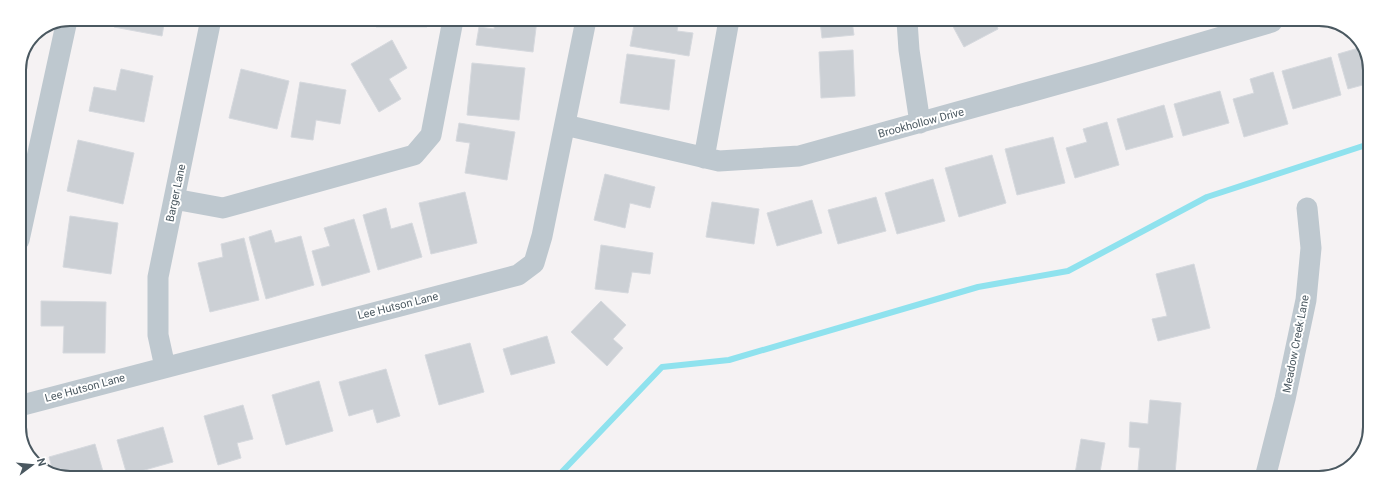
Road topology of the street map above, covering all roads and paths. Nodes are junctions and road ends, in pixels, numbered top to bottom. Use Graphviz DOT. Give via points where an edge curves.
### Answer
graph roads {
  1 [pos="211,26"];
  2 [pos="452,26"];
  3 [pos="585,26"];
  4 [pos="728,26"];
  5 [pos="907,26"];
  6 [pos="1258,26"];
  7 [pos="66,27"];
  8 [pos="920,123"];
  9 [pos="565,125"];
  10 [pos="704,158"];
  11 [pos="174,199"];
  12 [pos="26,208"];
  13 [pos="1307,208"];
  14 [pos="165,367"];
  15 [pos="26,404"];
  16 [pos="1267,471"];
  1 -- 11 [label="street, Barger Lane"];
  2 -- 11 [label="street" via="431,135 414,155 223,208"];
  3 -- 9 [label="street, Lee Hutson Lane"];
  4 -- 10 [label="street"];
  5 -- 8 [label="street"];
  6 -- 8 [label="street, Brookhollow Drive"];
  7 -- 12 [label="street"];
  8 -- 10 [label="street, Brookhollow Drive" via="799,156 720,162"];
  9 -- 10 [label="street, Brookhollow Drive"];
  9 -- 14 [label="street, Lee Hutson Lane" via="534,263 518,276"];
  11 -- 14 [label="street, Barger Lane" via="158,277 158,335"];
  13 -- 16 [label="street, Meadow Creek Lane" via="1311,248 1306,300"];
  14 -- 15 [label="street, Lee Hutson Lane"];
}
